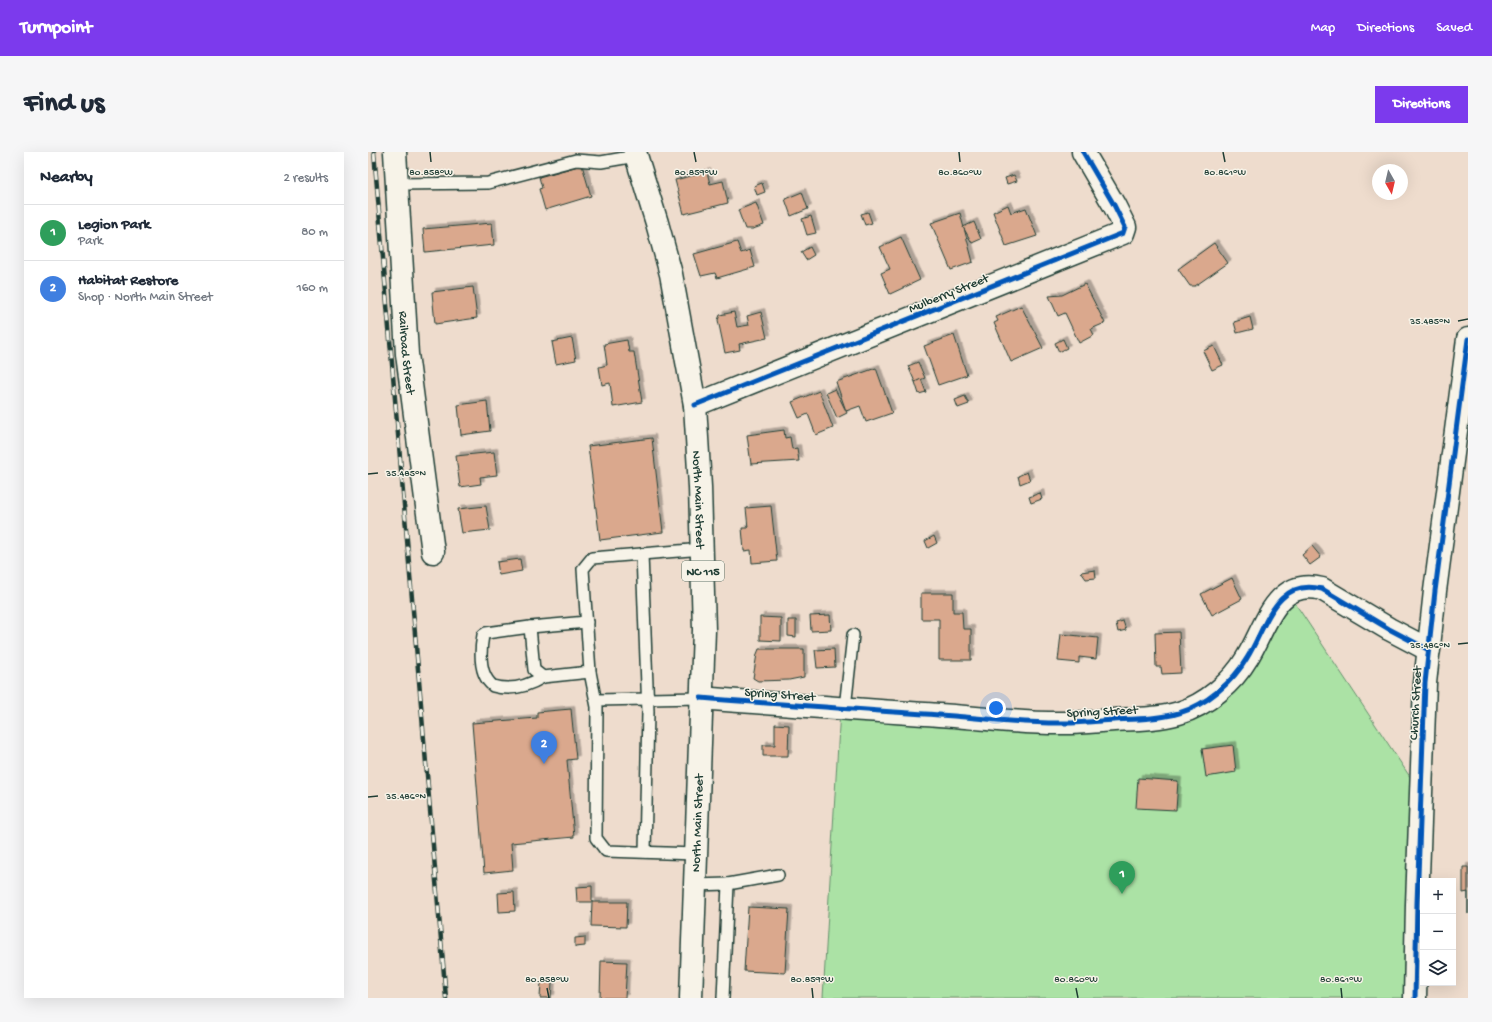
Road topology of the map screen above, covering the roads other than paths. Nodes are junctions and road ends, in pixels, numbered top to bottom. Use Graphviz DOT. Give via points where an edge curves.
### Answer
graph roads {
  1 [pos="395,152"];
  2 [pos="1083,152"];
  3 [pos="635,154"];
  4 [pos="397,184"];
  5 [pos="1468,339"];
  6 [pos="1465,383"];
  7 [pos="695,406"];
  8 [pos="702,549"];
  9 [pos="433,552"];
  10 [pos="642,554"];
  11 [pos="587,622"];
  12 [pos="530,626"];
  13 [pos="853,635"];
  14 [pos="1429,650"];
  15 [pos="590,672"];
  16 [pos="543,677"];
  17 [pos="701,698"];
  18 [pos="648,699"];
  19 [pos="596,700"];
  20 [pos="845,708"];
  21 [pos="645,852"];
  22 [pos="695,854"];
  23 [pos="778,875"];
  24 [pos="728,884"];
  25 [pos="694,885"];
  26 [pos="691,998"];
  27 [pos="723,998"];
  28 [pos="1415,998"];
  1 -- 4 [label="street, Railroad Street"];
  2 -- 7 [label="street, Mulberry Street" via="1125,227 1123,233"];
  3 -- 4 [label="lane" via="601,162 576,160 488,183"];
  3 -- 7 [label="street, North Main Street / NC 115" via="671,274"];
  4 -- 9 [label="street, Railroad Street" via="407,354"];
  5 -- 6 [label="street, Church Street"];
  6 -- 14 [label="street, Church Street"];
  7 -- 8 [label="street, North Main Street / NC 115"];
  8 -- 10 [label="lane"];
  8 -- 17 [label="street, North Main Street / NC 115" via="704,630"];
  10 -- 11 [label="lane" via="592,558 583,568"];
  10 -- 18 [label="lane"];
  11 -- 12 [label="lane"];
  11 -- 15 [label="lane"];
  12 -- 16 [label="lane" via="534,670"];
  12 -- 16 [label="lane" via="483,635 482,668 488,682 493,686 507,688 533,683"];
  13 -- 20 [label="lane"];
  14 -- 20 [label="street, Spring Street" via="1322,589 1312,586 1289,593 1276,603 1247,659 1231,679 1215,694 1180,712 1144,718 1066,723"];
  14 -- 28 [label="street, Church Street" via="1425,683 1416,904"];
  15 -- 16 [label="lane"];
  15 -- 19 [label="lane"];
  17 -- 18 [label="lane"];
  17 -- 20 [label="street, Spring Street"];
  17 -- 22 [label="street, North Main Street / NC 115"];
  18 -- 19 [label="lane"];
  18 -- 21 [label="lane"];
  19 -- 21 [label="lane" via="596,838 606,850"];
  21 -- 22 [label="lane"];
  22 -- 25 [label="street, North Main Street / NC 115"];
  23 -- 24 [label="lane"];
  24 -- 25 [label="lane"];
  24 -- 27 [label="lane"];
  25 -- 26 [label="street, North Main Street / NC 115"];
}
